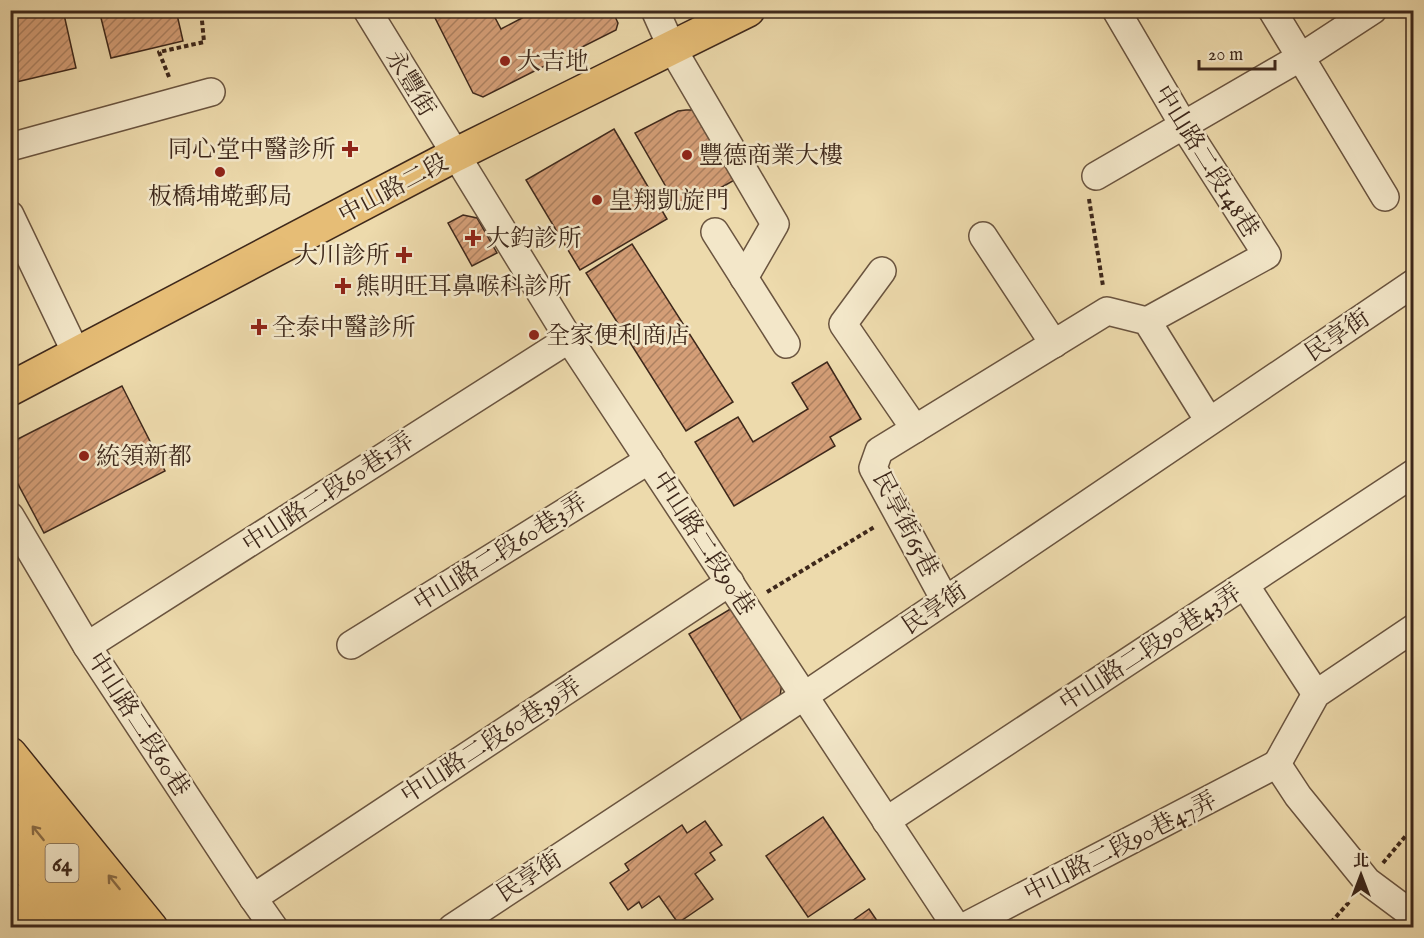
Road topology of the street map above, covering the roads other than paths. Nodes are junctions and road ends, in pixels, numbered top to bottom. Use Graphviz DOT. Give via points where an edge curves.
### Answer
graph roads {
  1 [pos="367,10"];
  2 [pos="655,10"];
  3 [pos="748,10"];
  4 [pos="1272,10"];
  5 [pos="1373,10"];
  6 [pos="1122,12"];
  7 [pos="672,48"];
  8 [pos="1302,57"];
  9 [pos="211,92"];
  10 [pos="1184,126"];
  11 [pos="10,147"];
  12 [pos="455,155"];
  13 [pos="1096,176"];
  14 [pos="1385,197"];
  15 [pos="10,215"];
  16 [pos="715,232"];
  17 [pos="983,236"];
  18 [pos="882,271"];
  19 [pos="744,278"];
  20 [pos="1413,283"];
  21 [pos="1147,321"];
  22 [pos="570,339"];
  23 [pos="786,344"];
  24 [pos="1054,344"];
  25 [pos="77,355"];
  26 [pos="10,389"];
  27 [pos="1209,421"];
  28 [pos="915,429"];
  29 [pos="649,460"];
  30 [pos="1413,473"];
  31 [pos="10,516"];
  32 [pos="730,582"];
  33 [pos="1245,585"];
  34 [pos="945,600"];
  35 [pos="1413,628"];
  36 [pos="351,645"];
  37 [pos="87,646"];
  38 [pos="1316,694"];
  39 [pos="804,696"];
  40 [pos="10,754"];
  41 [pos="1277,764"];
  42 [pos="10,798"];
  43 [pos="886,821"];
  44 [pos="10,847"];
  45 [pos="253,898"];
  46 [pos="10,899"];
  47 [pos="1413,916"];
  48 [pos="32,927"];
  49 [pos="73,927"];
  50 [pos="114,927"];
  51 [pos="151,927"];
  52 [pos="274,927"];
  53 [pos="452,927"];
  54 [pos="957,927"];
  55 [pos="962,927"];
  1 -- 12 [label="street, 永豐街"];
  2 -- 7 [label="street"];
  3 -- 7 [label="main road, 中山路二段"];
  4 -- 8 [label="street"];
  5 -- 8 [label="street"];
  6 -- 10 [label="street, 中山路二段148巷"];
  7 -- 12 [label="main road, 中山路二段"];
  7 -- 19 [label="street" via="775,224"];
  8 -- 10 [label="street"];
  8 -- 14 [label="street"];
  9 -- 11 [label="street"];
  10 -- 13 [label="street"];
  10 -- 21 [label="street, 中山路二段148巷" via="1267,255"];
  12 -- 22 [label="street, 中山路二段90巷"];
  12 -- 25 [label="main road, 中山路二段"];
  15 -- 25 [label="street"];
  16 -- 19 [label="street"];
  17 -- 24 [label="street"];
  18 -- 28 [label="street" via="843,324"];
  19 -- 23 [label="street"];
  20 -- 27 [label="street, 民享街"];
  21 -- 24 [label="street, 民享街65巷" via="1107,311"];
  21 -- 27 [label="street"];
  22 -- 29 [label="street, 中山路二段90巷"];
  22 -- 37 [label="street, 中山路二段60巷1弄"];
  24 -- 28 [label="street, 民享街65巷"];
  25 -- 26 [label="main road, 中山路二段"];
  27 -- 34 [label="street, 民享街"];
  28 -- 34 [label="street, 民享街65巷" via="879,451 873,468"];
  29 -- 32 [label="street, 中山路二段90巷"];
  29 -- 36 [label="street, 中山路二段60巷3弄"];
  30 -- 33 [label="street, 中山路二段90巷43弄"];
  31 -- 37 [label="street, 中山路二段60巷"];
  32 -- 39 [label="street, 中山路二段90巷"];
  32 -- 45 [label="street, 中山路二段60巷39弄"];
  33 -- 38 [label="street"];
  33 -- 43 [label="street, 中山路二段90巷43弄"];
  34 -- 39 [label="street, 民享街"];
  35 -- 38 [label="street"];
  37 -- 45 [label="street, 中山路二段60巷"];
  38 -- 41 [label="street"];
  39 -- 43 [label="street, 中山路二段90巷"];
  39 -- 53 [label="street, 民享街"];
  51 -- 40 [label="main road, one-way"];
  41 -- 47 [label="street" via="1367,881"];
  41 -- 55 [label="street, 中山路二段90巷47弄"];
  50 -- 42 [label="main road, 64, one-way"];
  43 -- 54 [label="street, 中山路二段90巷"];
  44 -- 49 [label="main road, 64"];
  45 -- 52 [label="street, 中山路二段60巷"];
  46 -- 48 [label="main road"];
}
